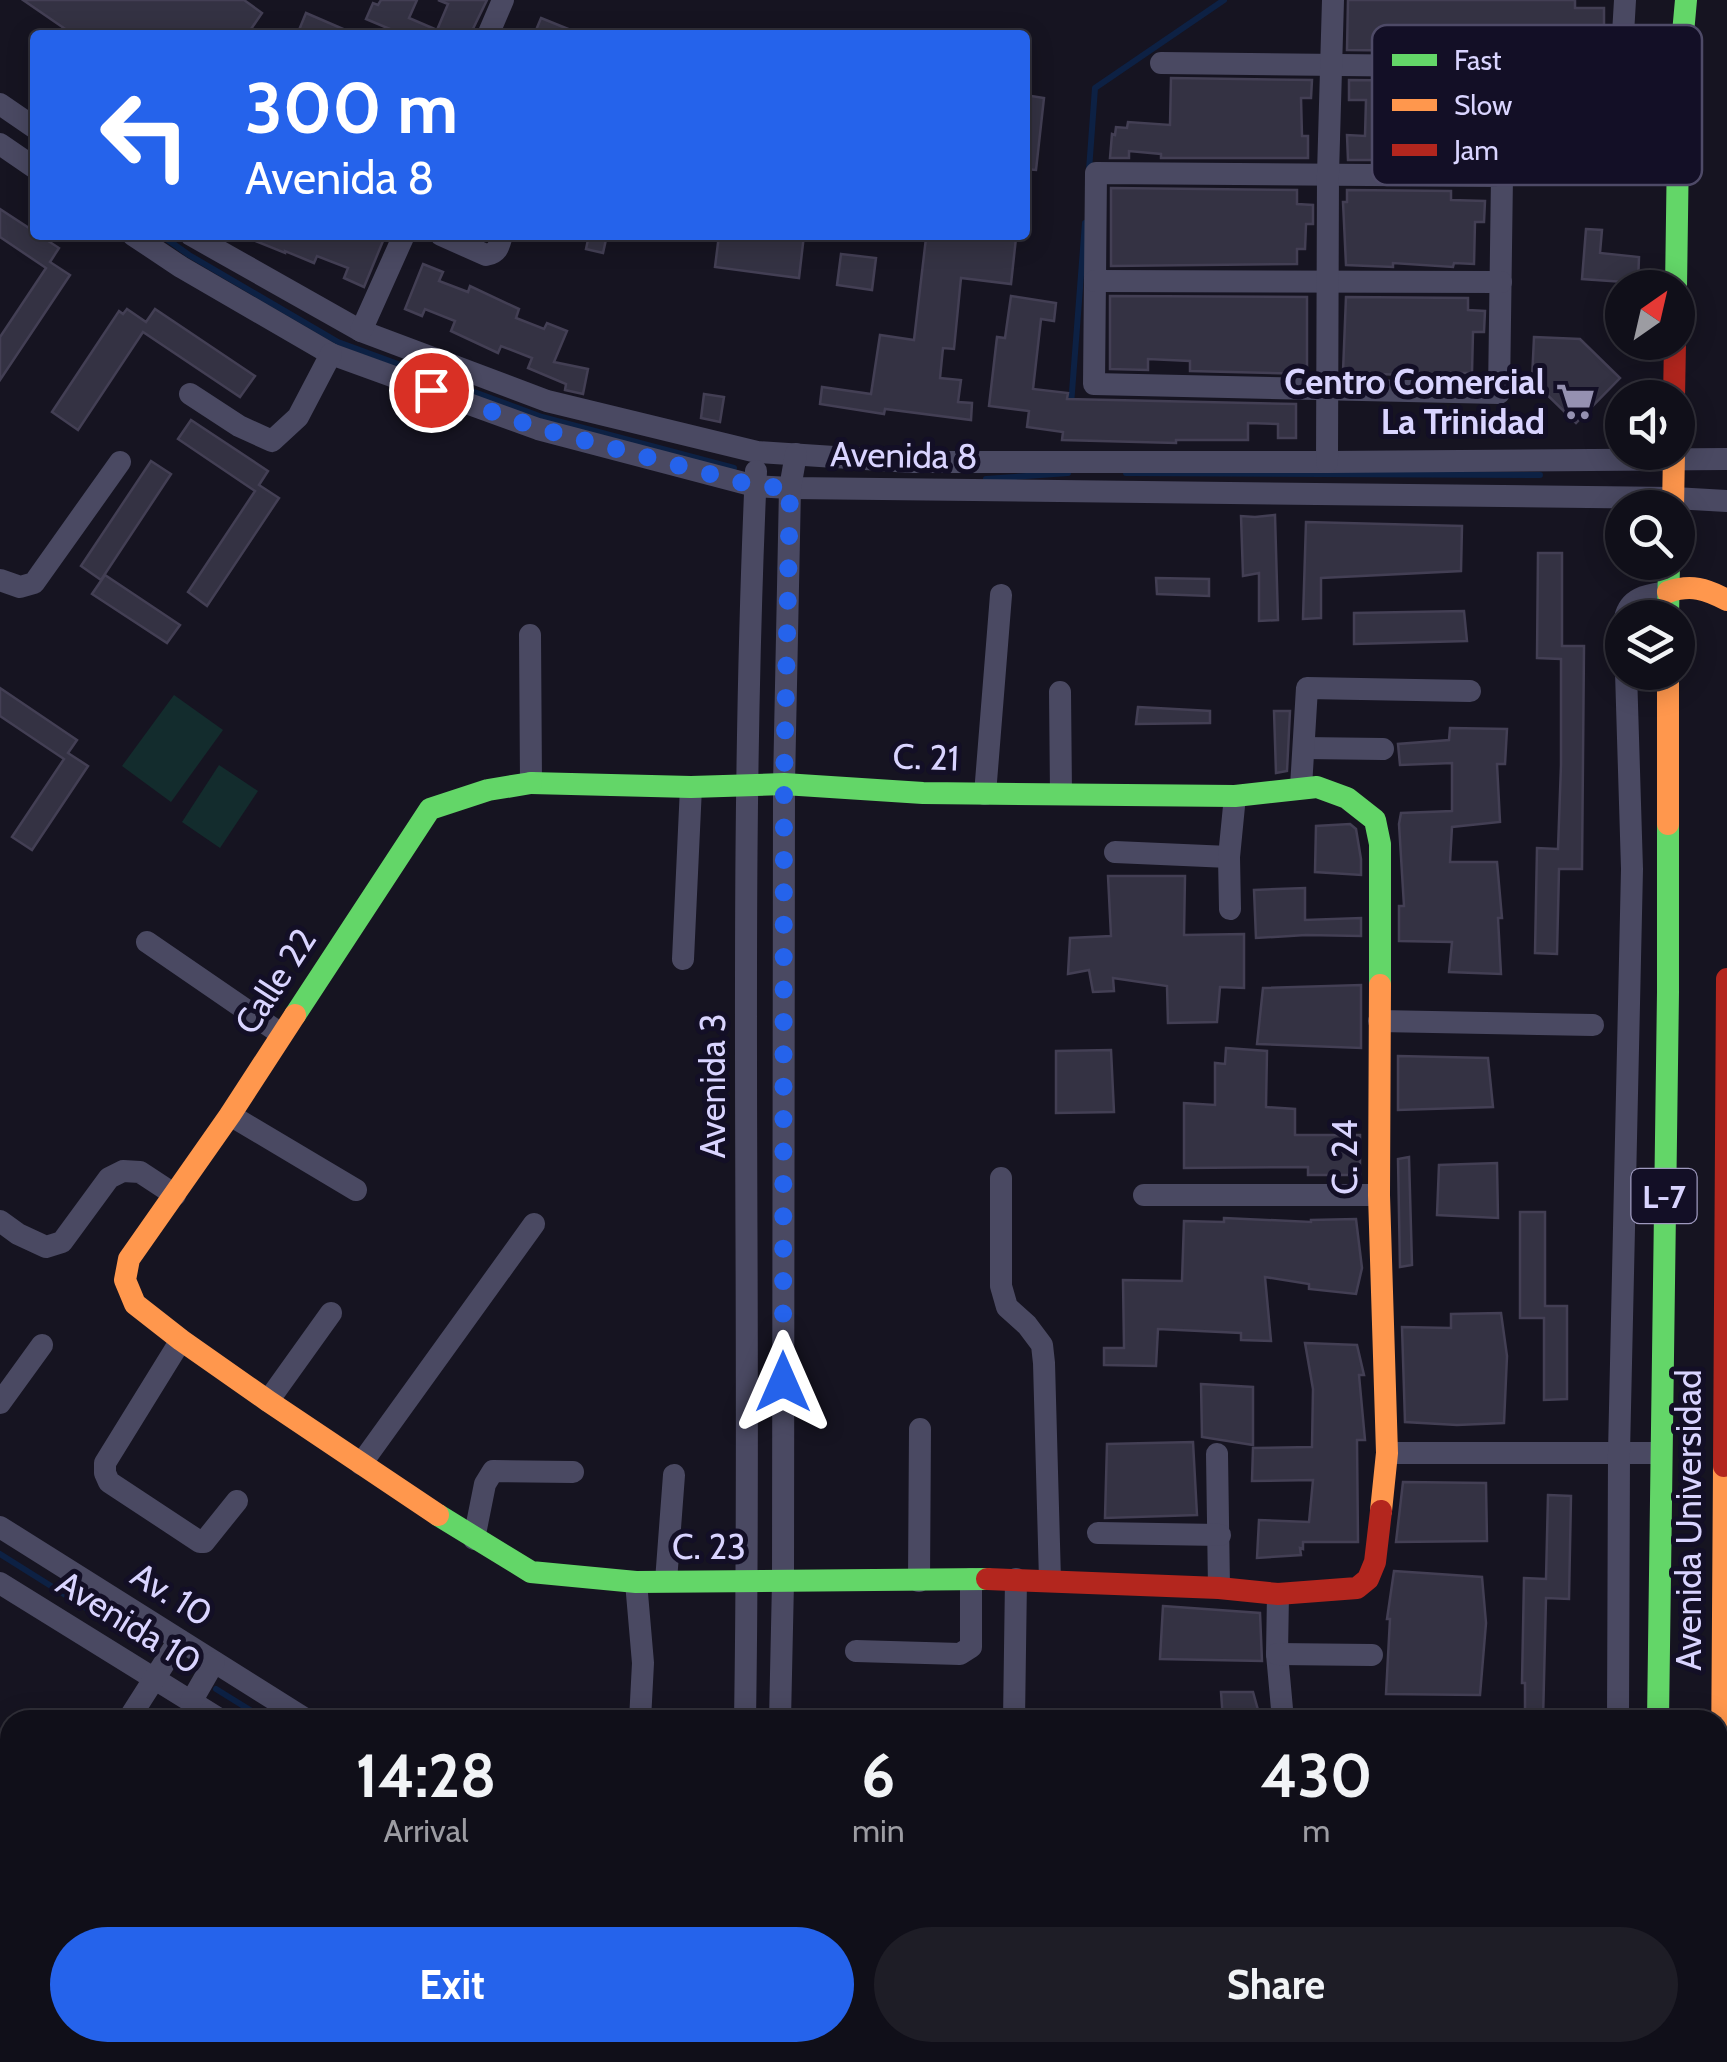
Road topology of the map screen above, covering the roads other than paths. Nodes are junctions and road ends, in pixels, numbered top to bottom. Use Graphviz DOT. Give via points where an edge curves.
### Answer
graph roads {
  1 [pos="503,0"];
  2 [pos="1332,0"];
  3 [pos="1624,0"];
  4 [pos="1686,0"];
  5 [pos="1623,25"];
  6 [pos="1683,25"];
  7 [pos="490,30"];
  8 [pos="1161,63"];
  9 [pos="1330,64"];
  10 [pos="1372,65"];
  11 [pos="0,104"];
  12 [pos="30,125"];
  13 [pos="0,144"];
  14 [pos="30,165"];
  15 [pos="1328,174"];
  16 [pos="1372,175"];
  17 [pos="1502,185"];
  18 [pos="1677,185"];
  19 [pos="140,240"];
  20 [pos="200,240"];
  21 [pos="402,240"];
  22 [pos="453,240"];
  23 [pos="500,240"];
  24 [pos="1676,270"];
  25 [pos="1328,280"];
  26 [pos="1096,281"];
  27 [pos="1502,282"];
  28 [pos="361,331"];
  29 [pos="331,354"];
  30 [pos="1326,390"];
  31 [pos="190,394"];
  32 [pos="757,452"];
  33 [pos="796,454"];
  34 [pos="1605,456"];
  35 [pos="1695,457"];
  36 [pos="1727,459"];
  37 [pos="120,462"];
  38 [pos="1327,462"];
  39 [pos="755,486"];
  40 [pos="790,488"];
  41 [pos="1605,502"];
  42 [pos="1727,502"];
  43 [pos="1695,503"];
  44 [pos="0,580"];
  45 [pos="1669,580"];
  46 [pos="1668,592"];
  47 [pos="1001,595"];
  48 [pos="1636,600"];
  49 [pos="1668,600"];
  50 [pos="1727,600"];
  51 [pos="530,634"];
  52 [pos="1627,690"];
  53 [pos="1668,690"];
  54 [pos="1470,691"];
  55 [pos="1060,692"];
  56 [pos="1304,748"];
  57 [pos="1383,749"];
  58 [pos="532,784"];
  59 [pos="748,784"];
  60 [pos="784,784"];
  61 [pos="691,787"];
  62 [pos="1309,787"];
  63 [pos="986,794"];
  64 [pos="1061,794"];
  65 [pos="1235,796"];
  66 [pos="1115,852"];
  67 [pos="1230,857"];
  68 [pos="1230,909"];
  69 [pos="147,942"];
  70 [pos="683,959"];
  71 [pos="1727,980"];
  72 [pos="1379,1021"];
  73 [pos="1593,1025"];
  74 [pos="281,1034"];
  75 [pos="230,1115"];
  76 [pos="1000,1178"];
  77 [pos="356,1190"];
  78 [pos="175,1195"];
  79 [pos="1144,1195"];
  80 [pos="1379,1196"];
  81 [pos="0,1221"];
  82 [pos="534,1224"];
  83 [pos="126,1280"];
  84 [pos="332,1313"];
  85 [pos="181,1340"];
  86 [pos="42,1345"];
  87 [pos="268,1402"];
  88 [pos="0,1403"];
  89 [pos="920,1429"];
  90 [pos="1386,1453"];
  91 [pos="1218,1454"];
  92 [pos="1619,1454"];
  93 [pos="1660,1454"];
  94 [pos="361,1464"];
  95 [pos="573,1472"];
  96 [pos="674,1475"];
  97 [pos="236,1500"];
  98 [pos="0,1527"];
  99 [pos="1098,1533"];
  100 [pos="1220,1535"];
  101 [pos="474,1539"];
  102 [pos="1376,1562"];
  103 [pos="971,1579"];
  104 [pos="666,1580"];
  105 [pos="1016,1580"];
  106 [pos="1050,1580"];
  107 [pos="919,1581"];
  108 [pos="636,1582"];
  109 [pos="748,1582"];
  110 [pos="783,1582"];
  111 [pos="0,1583"];
  112 [pos="1219,1588"];
  113 [pos="1278,1594"];
  114 [pos="179,1640"];
  115 [pos="856,1651"];
  116 [pos="1277,1654"];
  117 [pos="1372,1655"];
  118 [pos="214,1662"];
  119 [pos="154,1680"];
  120 [pos="191,1702"];
  121 [pos="134,1710"];
  122 [pos="204,1710"];
  123 [pos="291,1710"];
  124 [pos="641,1710"];
  125 [pos="745,1710"];
  126 [pos="780,1710"];
  127 [pos="1014,1710"];
  128 [pos="1282,1710"];
  129 [pos="1618,1710"];
  130 [pos="1658,1710"];
  131 [pos="1722,1710"];
  1 -- 7 [label="street"];
  2 -- 9 [label="street"];
  3 -- 5 [label="street"];
  4 -- 6 [label="street"];
  8 -- 9 [label="street"];
  9 -- 10 [label="street"];
  9 -- 15 [label="street"];
  11 -- 12 [label="street"];
  13 -- 14 [label="street"];
  15 -- 16 [label="street"];
  15 -- 25 [label="street"];
  15 -- 26 [label="street" via="1096,174"];
  17 -- 27 [label="street"];
  18 -- 24 [label="street"];
  19 -- 29 [label="street, Avenida 8"];
  20 -- 28 [label="street, Avenida 8"];
  21 -- 28 [label="street"];
  22 -- 23 [label="street" via="486,255 494,254"];
  25 -- 26 [label="street"];
  25 -- 27 [label="street"];
  25 -- 30 [label="street"];
  26 -- 30 [label="street" via="1094,384"];
  27 -- 30 [label="street" via="1499,393"];
  28 -- 32 [label="street, Avenida 8" via="547,401"];
  29 -- 31 [label="street" via="298,417 272,441"];
  29 -- 39 [label="street, Avenida 8" via="538,428"];
  30 -- 38 [label="street"];
  32 -- 33 [label="street, Avenida 8"];
  32 -- 39 [label="street, Avenida 3"];
  33 -- 38 [label="street, Avenida 8" via="911,462"];
  33 -- 40 [label="street, Avenida 3"];
  34 -- 38 [label="street, Avenida 8"];
  35 -- 36 [label="street, Avenida 8"];
  37 -- 44 [label="street" via="34,583 20,588"];
  39 -- 40 [label="street, Avenida 8"];
  39 -- 59 [label="street, Avenida 3"];
  40 -- 41 [label="street, Avenida 8"];
  40 -- 60 [label="street, Avenida 3"];
  42 -- 43 [label="street, Avenida 8"];
  45 -- 46 [label="street"];
  46 -- 48 [label="street"];
  46 -- 49 [label="street"];
  46 -- 50 [label="street" via="1698,586"];
  47 -- 63 [label="street"];
  51 -- 58 [label="street"];
  52 -- 92 [label="street" via="1632,869"];
  53 -- 93 [label="street, Avenida Universidad / L-7"];
  54 -- 56 [label="street" via="1307,688"];
  55 -- 64 [label="street"];
  56 -- 57 [label="street"];
  56 -- 62 [label="street"];
  58 -- 61 [label="street, C. 21"];
  58 -- 74 [label="street, Calle 22" via="430,809"];
  59 -- 60 [label="street, C. 21"];
  59 -- 61 [label="street, C. 21"];
  59 -- 109 [label="street, Avenida 3"];
  60 -- 63 [label="street, C. 21"];
  60 -- 110 [label="street, Avenida 3"];
  61 -- 70 [label="street"];
  62 -- 65 [label="street, C. 21"];
  62 -- 72 [label="street, C. 24" via="1347,798 1376,820"];
  63 -- 64 [label="street, C. 21"];
  64 -- 65 [label="street, C. 21"];
  65 -- 67 [label="street"];
  66 -- 67 [label="street"];
  67 -- 68 [label="street"];
  69 -- 74 [label="street"];
  71 -- 131 [label="street, Avenida Universidad / L-7"];
  72 -- 73 [label="street"];
  72 -- 80 [label="street, C. 24"];
  74 -- 75 [label="street, Calle 22"];
  75 -- 77 [label="street"];
  75 -- 78 [label="street, Calle 22"];
  76 -- 106 [label="street" via="1001,1286 1008,1307 1042,1345"];
  78 -- 81 [label="street" via="140,1172 124,1170 109,1178 62,1242 46,1247"];
  78 -- 83 [label="street, Calle 22" via="130,1259"];
  79 -- 80 [label="street"];
  80 -- 90 [label="street, C. 24"];
  82 -- 94 [label="street"];
  83 -- 85 [label="street, C. 23" via="135,1304"];
  84 -- 87 [label="street"];
  85 -- 87 [label="street, C. 23"];
  85 -- 97 [label="street" via="105,1463 106,1473 200,1542"];
  86 -- 88 [label="street"];
  87 -- 94 [label="street, C. 23"];
  89 -- 107 [label="street"];
  90 -- 92 [label="street"];
  90 -- 102 [label="street, C. 24"];
  91 -- 100 [label="street"];
  92 -- 93 [label="street"];
  92 -- 129 [label="street"];
  93 -- 130 [label="street, Avenida Universidad / L-7"];
  94 -- 101 [label="street, C. 23"];
  95 -- 101 [label="street" via="493,1471"];
  96 -- 104 [label="street"];
  98 -- 114 [label="street, Av. 10"];
  99 -- 100 [label="street"];
  100 -- 112 [label="street"];
  101 -- 108 [label="street, C. 23" via="531,1572"];
  102 -- 113 [label="street, C. 23" via="1357,1588"];
  103 -- 105 [label="street, C. 23"];
  103 -- 107 [label="street, C. 23"];
  103 -- 115 [label="street" via="971,1647 960,1654"];
  104 -- 108 [label="street, C. 23"];
  104 -- 109 [label="street, C. 23"];
  105 -- 106 [label="street, C. 23"];
  105 -- 127 [label="street"];
  106 -- 112 [label="street, C. 23"];
  107 -- 110 [label="street, C. 23"];
  108 -- 124 [label="street"];
  109 -- 110 [label="street, C. 23"];
  109 -- 125 [label="street, Avenida 3"];
  110 -- 126 [label="street, Avenida 3"];
  111 -- 119 [label="street, Avenida 10"];
  112 -- 113 [label="street, C. 23"];
  113 -- 116 [label="street"];
  114 -- 118 [label="street, Av. 10"];
  114 -- 119 [label="street"];
  116 -- 117 [label="street"];
  116 -- 128 [label="street"];
  118 -- 120 [label="street"];
  118 -- 123 [label="street, Av. 10"];
  119 -- 120 [label="street, Avenida 10"];
  119 -- 121 [label="street"];
  120 -- 122 [label="street, Avenida 10"];
}
